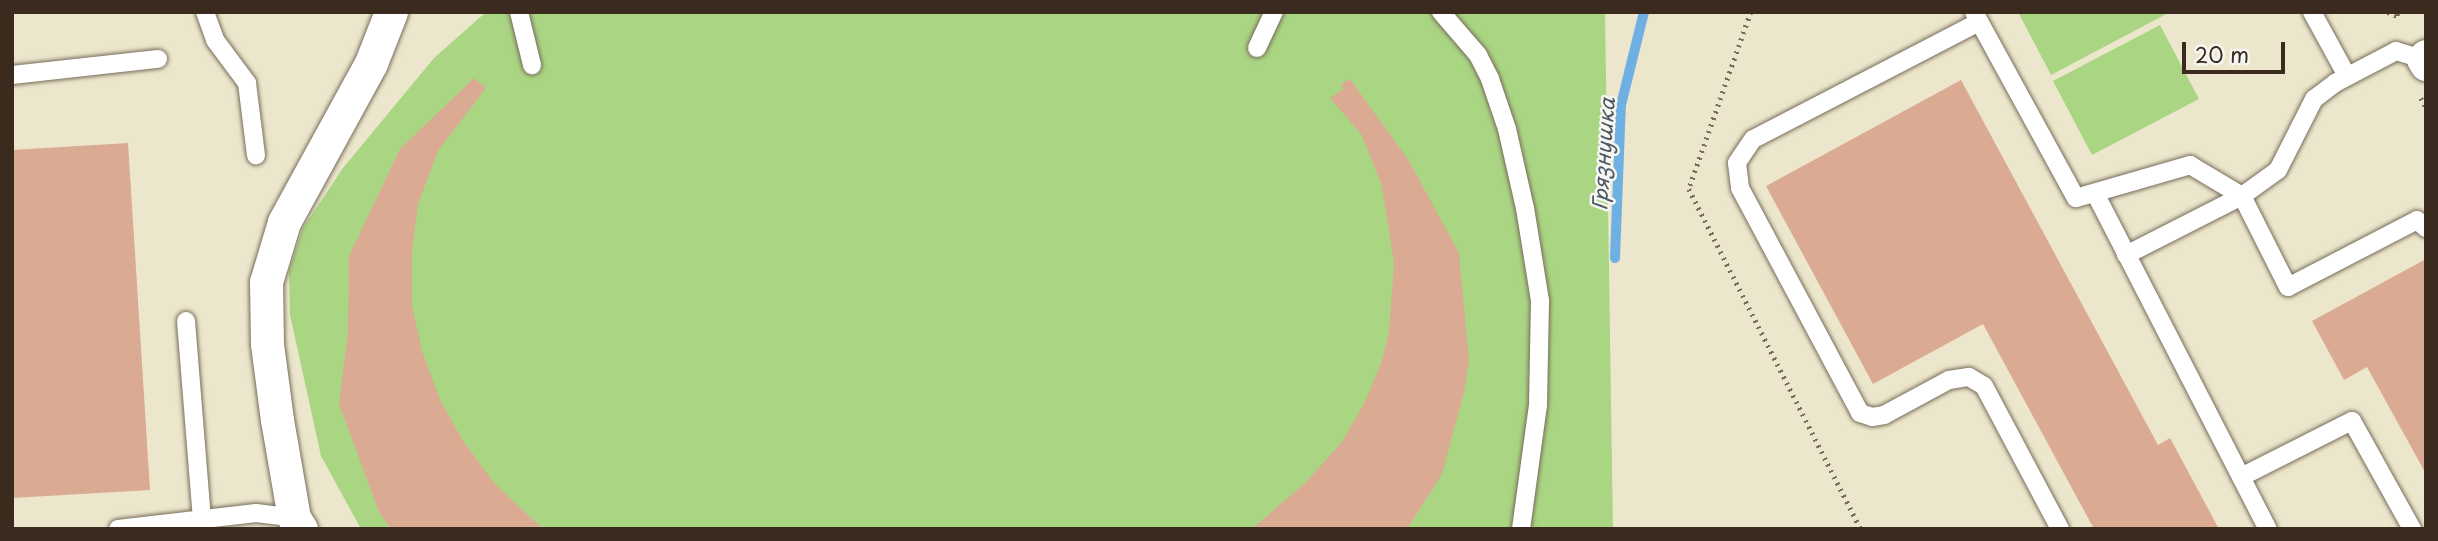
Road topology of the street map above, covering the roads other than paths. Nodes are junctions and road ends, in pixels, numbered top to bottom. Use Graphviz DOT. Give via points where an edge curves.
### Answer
graph roads {
  1 [pos="205,12"];
  2 [pos="391,12"];
  3 [pos="519,12"];
  4 [pos="1274,12"];
  5 [pos="1441,12"];
  6 [pos="2312,12"];
  7 [pos="1977,17"];
  8 [pos="1258,48"];
  9 [pos="158,59"];
  10 [pos="2425,60"];
  11 [pos="532,65"];
  12 [pos="12,75"];
  13 [pos="2347,76"];
  14 [pos="256,155"];
  15 [pos="2095,193"];
  16 [pos="2242,195"];
  17 [pos="2426,228"];
  18 [pos="2126,255"];
  19 [pos="186,321"];
  20 [pos="2241,477"];
  21 [pos="202,519"];
  22 [pos="297,523"];
  23 [pos="118,529"];
  24 [pos="1521,529"];
  25 [pos="2060,529"];
  26 [pos="2268,529"];
  27 [pos="2412,529"];
  1 -- 14 [label="lane" via="215,40 247,83"];
  2 -- 22 [label="street" via="371,63 284,222 266,282 267,344"];
  3 -- 11 [label="lane"];
  4 -- 8 [label="lane"];
  5 -- 24 [label="lane" via="1478,55 1490,79 1525,208 1540,301 1538,405"];
  6 -- 13 [label="lane"];
  7 -- 15 [label="lane" via="2076,198"];
  7 -- 25 [label="lane" via="1753,139 1737,163 1740,188 1860,413 1884,415 1949,380 1969,377 1984,386"];
  9 -- 12 [label="lane"];
  10 -- 13 [label="lane" via="2396,51"];
  13 -- 16 [label="lane" via="2314,99 2278,170"];
  15 -- 16 [label="lane" via="2190,165"];
  15 -- 18 [label="lane"];
  16 -- 17 [label="lane" via="2288,287 2417,220"];
  16 -- 18 [label="lane"];
  18 -- 20 [label="lane"];
  19 -- 21 [label="lane"];
  20 -- 26 [label="lane"];
  20 -- 27 [label="lane" via="2352,421"];
  21 -- 22 [label="lane" via="256,513"];
  21 -- 23 [label="lane"];
}
